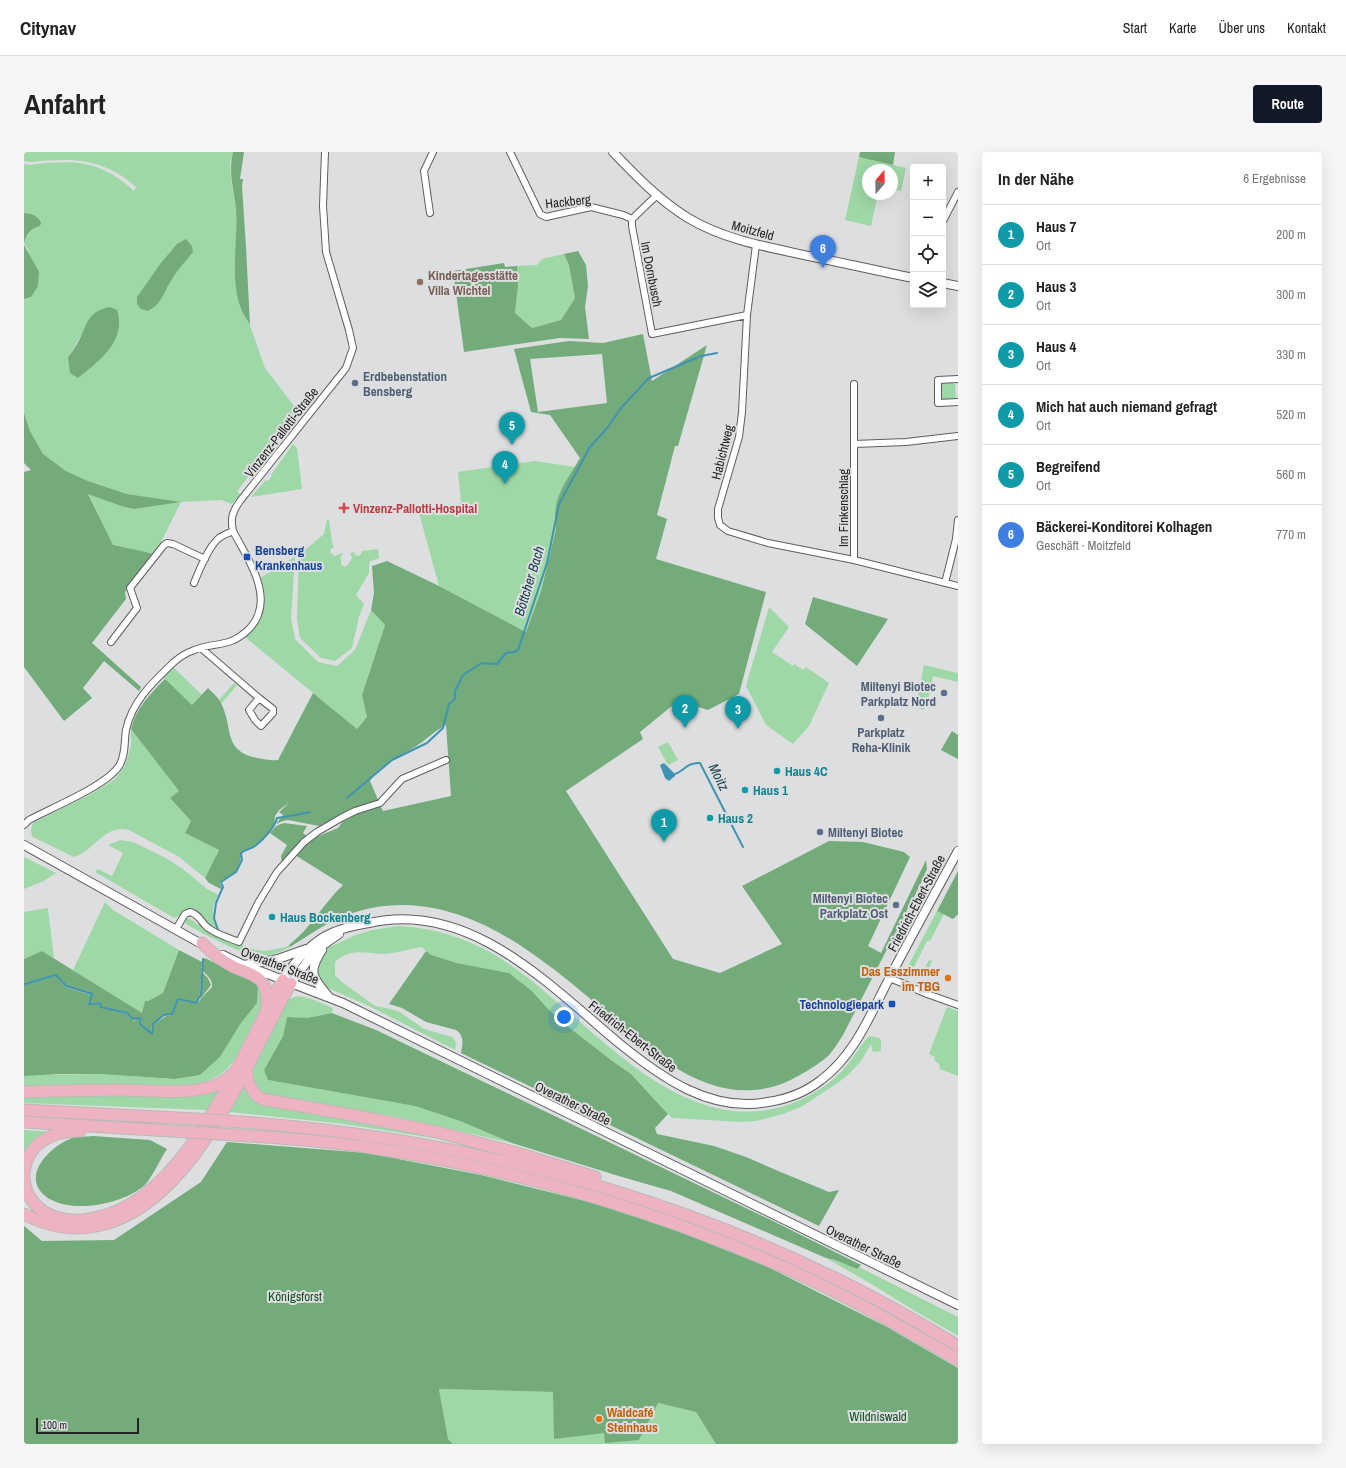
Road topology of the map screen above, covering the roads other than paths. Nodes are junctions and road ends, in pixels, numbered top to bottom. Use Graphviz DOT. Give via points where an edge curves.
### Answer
graph roads {
  1 [pos="325,152"];
  2 [pos="433,152"];
  3 [pos="510,152"];
  4 [pos="613,152"];
  5 [pos="958,192"];
  6 [pos="657,195"];
  7 [pos="430,213"];
  8 [pos="946,215"];
  9 [pos="632,219"];
  10 [pos="756,245"];
  11 [pos="910,277"];
  12 [pos="946,284"];
  13 [pos="958,286"];
  14 [pos="747,315"];
  15 [pos="958,379"];
  16 [pos="854,384"];
  17 [pos="958,402"];
  18 [pos="958,436"];
  19 [pos="854,444"];
  20 [pos="958,520"];
  21 [pos="233,531"];
  22 [pos="206,559"];
  23 [pos="854,560"];
  24 [pos="194,583"];
  25 [pos="945,583"];
  26 [pos="958,586"];
  27 [pos="111,642"];
  28 [pos="201,648"];
  29 [pos="258,698"];
  30 [pos="446,760"];
  31 [pos="24,825"];
  32 [pos="24,845"];
  33 [pos="958,851"];
  34 [pos="348,928"];
  35 [pos="176,929"];
  36 [pos="328,941"];
  37 [pos="202,943"];
  38 [pos="309,948"];
  39 [pos="244,965"];
  40 [pos="890,978"];
  41 [pos="287,981"];
  42 [pos="329,997"];
  43 [pos="958,1005"];
  44 [pos="267,1009"];
  45 [pos="242,1068"];
  46 [pos="24,1092"];
  47 [pos="24,1110"];
  48 [pos="24,1122"];
  49 [pos="156,1130"];
  50 [pos="24,1172"];
  51 [pos="24,1177"];
  52 [pos="24,1214"];
  53 [pos="695,1218"];
  54 [pos="958,1306"];
  55 [pos="958,1346"];
  56 [pos="958,1360"];
  1 -- 21 [label="street, Vinzenz-Pallotti-Straße" via="323,206 326,252 353,348 346,368 236,507 232,517"];
  2 -- 7 [label="street" via="424,171"];
  3 -- 9 [label="street, Hackberg" via="543,216 591,207"];
  4 -- 6 [label="main road, Moitzfeld"];
  5 -- 8 [label="street"];
  6 -- 9 [label="street"];
  6 -- 10 [label="main road, Moitzfeld" via="701,225"];
  9 -- 14 [label="street, Im Dornbusch" via="652,334"];
  10 -- 11 [label="main road, Moitzfeld"];
  10 -- 14 [label="street, Habichtweg"];
  12 -- 13 [label="main road"];
  14 -- 23 [label="street, Habichtweg" via="740,430 718,509 720,525 728,531 768,543"];
  15 -- 17 [label="street" via="938,380 938,403"];
  16 -- 19 [label="street, Im Finkenschlag"];
  18 -- 19 [label="street"];
  19 -- 23 [label="street, Im Finkenschlag"];
  20 -- 25 [label="street"];
  21 -- 22 [label="street" via="219,539"];
  21 -- 28 [label="street, Vinzenz-Pallotti-Straße" via="260,588 260,610 254,623 242,636 224,644"];
  22 -- 24 [label="street"];
  22 -- 27 [label="street" via="173,544 164,545 130,588 137,608"];
  23 -- 25 [label="street, Im Finkenschlag"];
  25 -- 26 [label="street, Im Finkenschlag"];
  28 -- 29 [label="street"];
  28 -- 31 [label="street, Vinzenz-Pallotti-Straße" via="179,658 141,696 129,720 120,765 109,777"];
  30 -- 35 [label="street, Overather Straße" via="402,780 380,804 341,818 304,842 277,872 258,903 240,942 206,927 196,914 190,912 185,914"];
  32 -- 35 [label="main road, Overather Straße"];
  33 -- 40 [label="main road, Friedrich-Ebert-Straße"];
  34 -- 36 [label="main road"];
  34 -- 38 [label="main road" via="334,932"];
  34 -- 40 [label="main road, Friedrich-Ebert-Straße" via="386,919 417,919 440,923 475,935 536,973 636,1057 666,1078 698,1095 739,1104 764,1103 787,1098 801,1093 829,1074 856,1041"];
  35 -- 37 [label="main road, Overather Straße"];
  36 -- 41 [label="main road"];
  36 -- 42 [label="main road" via="313,970 315,979"];
  37 -- 39 [label="main road, Overather Straße"];
  37 -- 44 [label="highway" via="216,957 262,982 268,996"];
  38 -- 39 [label="main road" via="278,959"];
  38 -- 41 [label="main road" via="291,967"];
  39 -- 41 [label="main road, Overather Straße"];
  40 -- 43 [label="street"];
  41 -- 42 [label="main road, Overather Straße"];
  41 -- 44 [label="highway"];
  41 -- 45 [label="highway"];
  42 -- 54 [label="main road, Overather Straße"];
  44 -- 45 [label="highway"];
  45 -- 46 [label="highway" via="222,1082 201,1090"];
  45 -- 51 [label="highway" via="177,1163 147,1193 117,1212 87,1220 51,1216 42,1211 31,1199 26,1190"];
  45 -- 52 [label="highway" via="216,1123 194,1155 164,1189 139,1209 111,1223 80,1228 49,1224"];
  45 -- 53 [label="highway" via="253,1093 262,1099 397,1123 504,1149 643,1194"];
  47 -- 53 [label="highway, bridge" via="240,1122 371,1135 538,1169 638,1198"];
  48 -- 49 [label="highway"];
  49 -- 50 [label="highway" via="55,1134 33,1149"];
  49 -- 56 [label="highway, bridge" via="331,1142 447,1160 535,1180 628,1207 721,1241 792,1271 892,1321"];
  53 -- 55 [label="highway" via="818,1270"];
}
